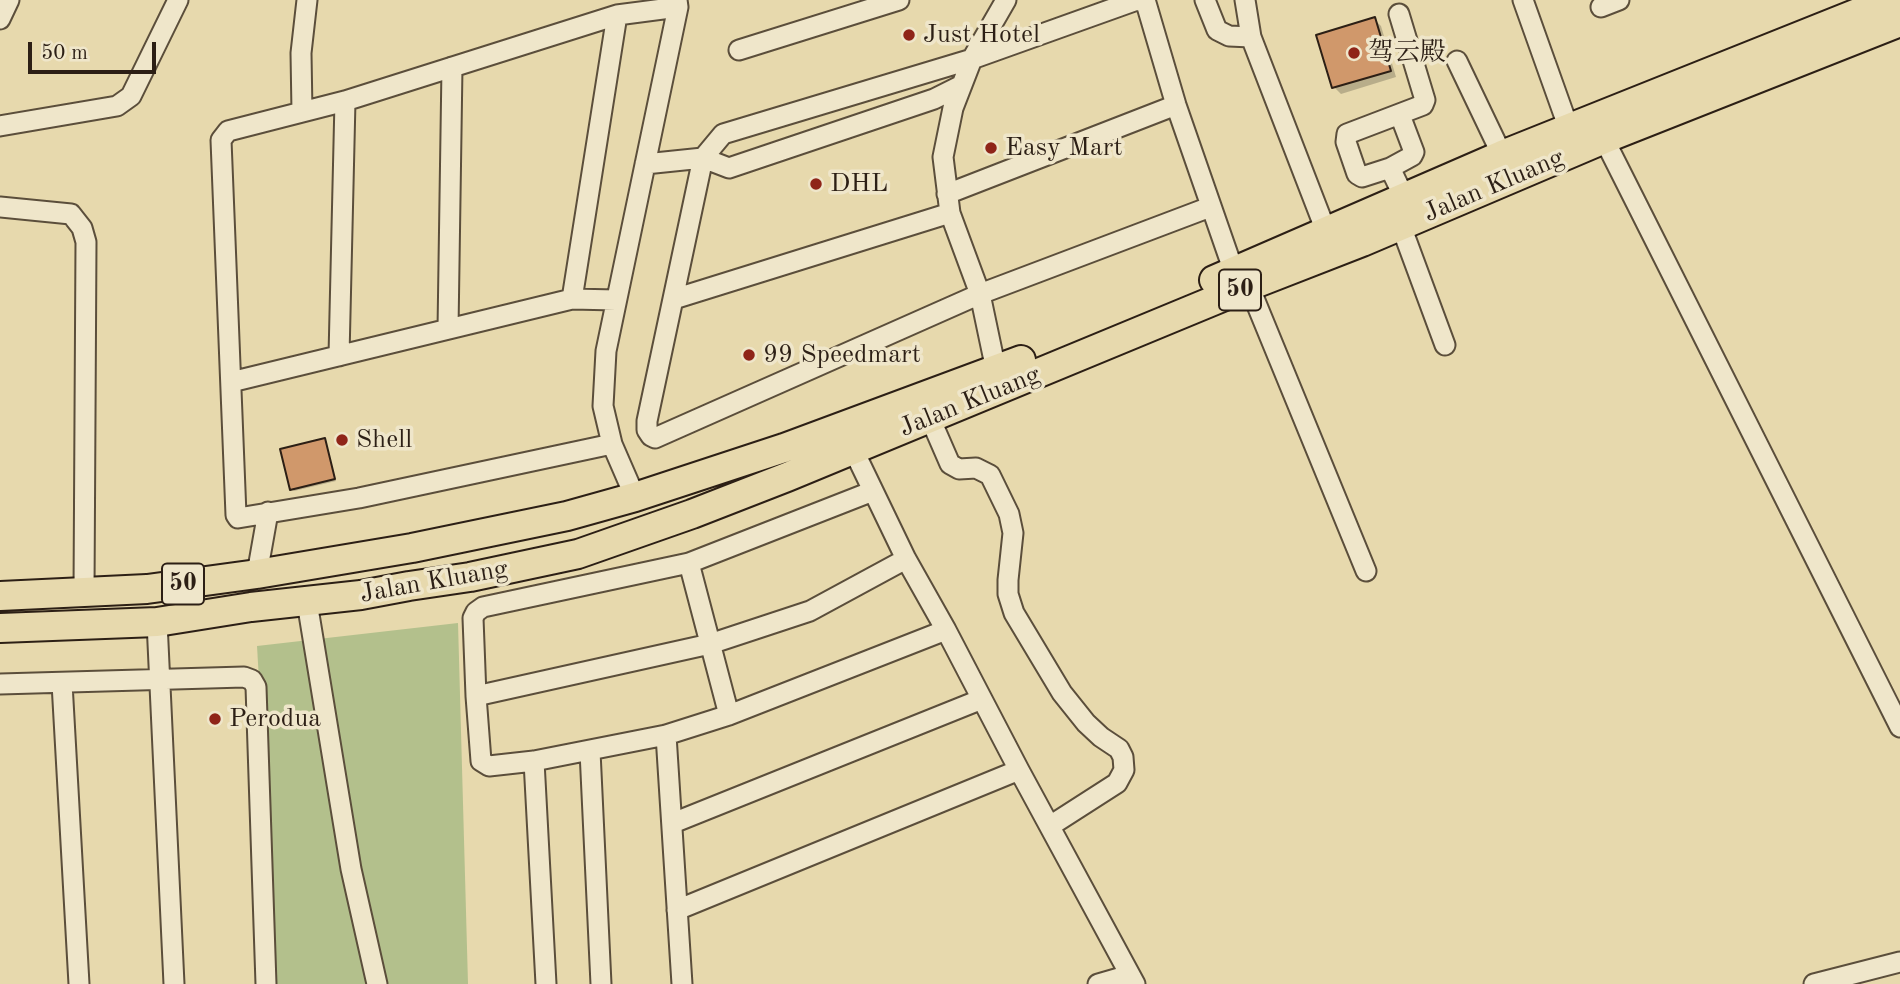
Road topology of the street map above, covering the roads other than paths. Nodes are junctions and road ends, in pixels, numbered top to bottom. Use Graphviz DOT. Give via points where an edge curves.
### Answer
graph roads {
  1 [pos="9,0"];
  2 [pos="178,0"];
  3 [pos="307,0"];
  4 [pos="899,0"];
  5 [pos="1006,0"];
  6 [pos="1205,0"];
  7 [pos="1245,0"];
  8 [pos="1523,0"];
  9 [pos="1890,0"];
  10 [pos="678,4"];
  11 [pos="1399,14"];
  12 [pos="617,15"];
  13 [pos="0,19"];
  14 [pos="1900,22"];
  15 [pos="1251,37"];
  16 [pos="739,50"];
  17 [pos="972,59"];
  18 [pos="1457,61"];
  19 [pos="452,67"];
  20 [pos="962,85"];
  21 [pos="345,101"];
  22 [pos="1176,105"];
  23 [pos="302,112"];
  24 [pos="1400,115"];
  25 [pos="0,126"];
  26 [pos="1569,129"];
  27 [pos="1604,139"];
  28 [pos="1502,155"];
  29 [pos="703,158"];
  30 [pos="645,164"];
  31 [pos="1390,168"];
  32 [pos="1404,197"];
  33 [pos="948,204"];
  34 [pos="0,207"];
  35 [pos="1210,207"];
  36 [pos="1401,226"];
  37 [pos="1326,231"];
  38 [pos="1242,279"];
  39 [pos="980,293"];
  40 [pos="572,299"];
  41 [pos="674,299"];
  42 [pos="616,300"];
  43 [pos="447,329"];
  44 [pos="1445,345"];
  45 [pos="339,356"];
  46 [pos="996,370"];
  47 [pos="231,382"];
  48 [pos="930,418"];
  49 [pos="612,443"];
  50 [pos="853,449"];
  51 [pos="873,491"];
  52 [pos="635,497"];
  53 [pos="268,512"];
  54 [pos="567,516"];
  55 [pos="579,554"];
  56 [pos="364,556"];
  57 [pos="906,559"];
  58 [pos="689,564"];
  59 [pos="514,569"];
  60 [pos="1366,571"];
  61 [pos="257,574"];
  62 [pos="84,591"];
  63 [pos="361,595"];
  64 [pos="0,596"];
  65 [pos="516,600"];
  66 [pos="307,602"];
  67 [pos="157,622"];
  68 [pos="0,628"];
  69 [pos="946,630"];
  70 [pos="710,644"];
  71 [pos="161,680"];
  72 [pos="62,682"];
  73 [pos="0,684"];
  74 [pos="476,696"];
  75 [pos="982,699"];
  76 [pos="729,715"];
  77 [pos="1900,727"];
  78 [pos="666,735"];
  79 [pos="590,751"];
  80 [pos="534,761"];
  81 [pos="1019,770"];
  82 [pos="673,823"];
  83 [pos="1050,826"];
  84 [pos="677,910"];
  85 [pos="1900,962"];
  86 [pos="1132,979"];
  87 [pos="79,984"];
  88 [pos="174,984"];
  89 [pos="266,984"];
  90 [pos="377,984"];
  91 [pos="546,984"];
  92 [pos="601,984"];
  93 [pos="682,984"];
  94 [pos="1098,984"];
  95 [pos="1814,984"];
  1 -- 13 [label="street"];
  2 -- 25 [label="street" via="131,96 117,106"];
  3 -- 23 [label="street" via="301,53"];
  4 -- 16 [label="street"];
  5 -- 17 [label="street"];
  6 -- 15 [label="street" via="1217,30"];
  7 -- 15 [label="street"];
  8 -- 26 [label="street"];
  9 -- 26 [label="highway, Jalan Kluang / 50"];
  10 -- 12 [label="street"];
  10 -- 30 [label="street"];
  11 -- 24 [label="street" via="1425,100"];
  12 -- 19 [label="street"];
  12 -- 40 [label="street"];
  14 -- 27 [label="highway, Jalan Kluang / 50"];
  15 -- 37 [label="street"];
  17 -- 20 [label="street"];
  17 -- 22 [label="street" via="1137,0 1146,3"];
  17 -- 29 [label="street" via="723,135"];
  18 -- 28 [label="street"];
  19 -- 21 [label="street"];
  19 -- 43 [label="street"];
  20 -- 29 [label="street" via="934,99 729,168"];
  20 -- 33 [label="street" via="943,158"];
  21 -- 23 [label="street"];
  21 -- 45 [label="street"];
  22 -- 33 [label="street"];
  22 -- 35 [label="street"];
  23 -- 47 [label="street" via="228,131 221,140"];
  24 -- 31 [label="street" via="1414,152"];
  24 -- 31 [label="street" via="1347,134 1357,174 1362,177"];
  26 -- 28 [label="highway, Jalan Kluang / 50"];
  27 -- 36 [label="highway, Jalan Kluang / 50"];
  27 -- 77 [label="street"];
  28 -- 32 [label="highway, Jalan Kluang / 50"];
  29 -- 30 [label="street"];
  29 -- 41 [label="street"];
  30 -- 42 [label="street"];
  31 -- 32 [label="street"];
  32 -- 37 [label="highway, Jalan Kluang / 50"];
  33 -- 39 [label="street"];
  33 -- 41 [label="street"];
  34 -- 62 [label="street" via="71,214 86,242"];
  35 -- 38 [label="street"];
  35 -- 39 [label="street"];
  36 -- 38 [label="highway, Jalan Kluang / 50"];
  36 -- 44 [label="street"];
  37 -- 38 [label="highway, Jalan Kluang / 50"];
  38 -- 46 [label="highway, Jalan Kluang / 50"];
  38 -- 48 [label="highway, Jalan Kluang / 50"];
  38 -- 60 [label="street"];
  39 -- 41 [label="street" via="656,438 647,430 647,421"];
  39 -- 46 [label="street"];
  40 -- 42 [label="street"];
  40 -- 43 [label="street"];
  42 -- 49 [label="street" via="606,351 603,406"];
  43 -- 45 [label="street"];
  45 -- 47 [label="street"];
  46 -- 52 [label="highway, Jalan Kluang / 50"];
  47 -- 53 [label="street" via="236,515 242,519"];
  48 -- 50 [label="highway, Jalan Kluang / 50"];
  48 -- 83 [label="street" via="950,464 990,475 1013,533 1007,580 1014,613 1062,693 1123,757 1125,770 1116,783"];
  49 -- 52 [label="street"];
  49 -- 53 [label="street" via="371,496"];
  50 -- 51 [label="street"];
  50 -- 55 [label="highway, Jalan Kluang / 50"];
  51 -- 57 [label="street"];
  51 -- 58 [label="street"];
  52 -- 54 [label="highway, Jalan Kluang / 50"];
  53 -- 61 [label="street"];
  54 -- 55 [label="highway" via="551,533 551,548"];
  54 -- 56 [label="highway, Jalan Kluang / 50"];
  55 -- 59 [label="highway, Jalan Kluang / 50"];
  56 -- 61 [label="highway, Jalan Kluang / 50"];
  56 -- 63 [label="highway" via="377,558 386,570 377,585"];
  57 -- 69 [label="street"];
  57 -- 70 [label="street" via="810,611"];
  58 -- 65 [label="street"];
  58 -- 70 [label="street"];
  59 -- 63 [label="highway, Jalan Kluang / 50"];
  59 -- 65 [label="street"];
  61 -- 62 [label="highway, Jalan Kluang / 50" via="147,589"];
  62 -- 64 [label="highway, Jalan Kluang / 50"];
  63 -- 66 [label="highway, Jalan Kluang / 50"];
  65 -- 74 [label="street" via="483,607 473,618"];
  66 -- 67 [label="highway, Jalan Kluang / 50"];
  66 -- 90 [label="street" via="351,869"];
  67 -- 68 [label="highway, Jalan Kluang / 50"];
  67 -- 71 [label="street"];
  69 -- 75 [label="street"];
  69 -- 76 [label="street"];
  70 -- 74 [label="street"];
  70 -- 76 [label="street"];
  71 -- 72 [label="street"];
  71 -- 88 [label="street"];
  71 -- 89 [label="street" via="244,677 256,687"];
  72 -- 73 [label="street"];
  72 -- 87 [label="street"];
  74 -- 80 [label="street" via="481,761 489,766"];
  75 -- 81 [label="street"];
  75 -- 82 [label="street"];
  76 -- 78 [label="street"];
  78 -- 79 [label="street"];
  78 -- 82 [label="street"];
  79 -- 80 [label="street"];
  79 -- 92 [label="street"];
  80 -- 91 [label="street"];
  81 -- 83 [label="street"];
  81 -- 84 [label="street"];
  82 -- 84 [label="street"];
  83 -- 86 [label="street"];
  84 -- 93 [label="street"];
  85 -- 95 [label="street"];
  86 -- 94 [label="street"];
}
